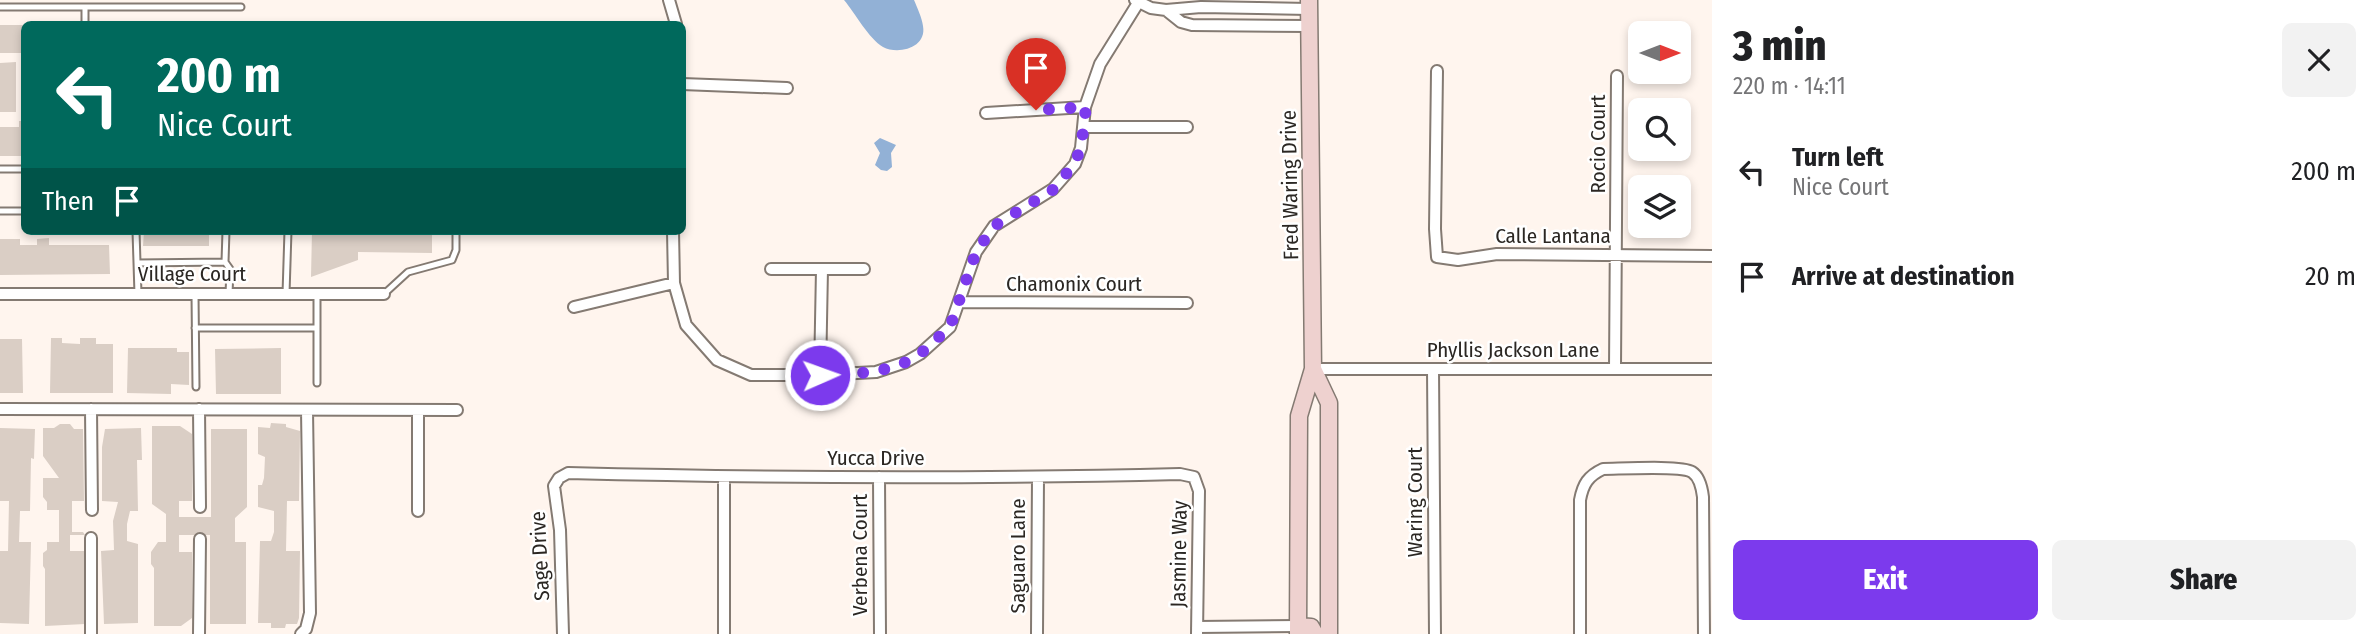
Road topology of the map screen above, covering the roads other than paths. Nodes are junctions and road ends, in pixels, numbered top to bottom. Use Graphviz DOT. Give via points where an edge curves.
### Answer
graph roads {
  1 [pos="669,0"];
  2 [pos="1137,2"];
  3 [pos="1309,5"];
  4 [pos="0,7"];
  5 [pos="85,7"];
  6 [pos="241,7"];
  7 [pos="1215,8"];
  8 [pos="1166,10"];
  9 [pos="85,21"];
  10 [pos="675,21"];
  11 [pos="1215,25"];
  12 [pos="1309,26"];
  13 [pos="1437,71"];
  14 [pos="1617,76"];
  15 [pos="686,84"];
  16 [pos="788,88"];
  17 [pos="1086,107"];
  18 [pos="986,113"];
  19 [pos="1085,127"];
  20 [pos="1187,127"];
  21 [pos="0,169"];
  22 [pos="21,169"];
  23 [pos="0,211"];
  24 [pos="21,211"];
  25 [pos="136,235"];
  26 [pos="226,235"];
  27 [pos="288,235"];
  28 [pos="456,235"];
  29 [pos="673,235"];
  30 [pos="1617,255"];
  31 [pos="1712,256"];
  32 [pos="225,262"];
  33 [pos="137,263"];
  34 [pos="771,269"];
  35 [pos="821,269"];
  36 [pos="864,269"];
  37 [pos="674,284"];
  38 [pos="0,294"];
  39 [pos="138,294"];
  40 [pos="195,294"];
  41 [pos="229,294"];
  42 [pos="286,294"];
  43 [pos="317,294"];
  44 [pos="384,294"];
  45 [pos="960,302"];
  46 [pos="1187,303"];
  47 [pos="573,307"];
  48 [pos="195,328"];
  49 [pos="317,328"];
  50 [pos="1314,369"];
  51 [pos="1433,369"];
  52 [pos="1615,369"];
  53 [pos="1712,369"];
  54 [pos="820,375"];
  55 [pos="317,383"];
  56 [pos="196,387"];
  57 [pos="0,409"];
  58 [pos="91,409"];
  59 [pos="199,410"];
  60 [pos="307,410"];
  61 [pos="418,410"];
  62 [pos="457,410"];
  63 [pos="724,477"];
  64 [pos="879,477"];
  65 [pos="1194,477"];
  66 [pos="559,478"];
  67 [pos="1038,478"];
  68 [pos="200,507"];
  69 [pos="92,510"];
  70 [pos="418,511"];
  71 [pos="91,538"];
  72 [pos="200,539"];
  73 [pos="1197,630"];
  74 [pos="1298,630"];
  75 [pos="91,634"];
  76 [pos="199,634"];
  77 [pos="301,634"];
  78 [pos="563,634"];
  79 [pos="724,634"];
  80 [pos="880,634"];
  81 [pos="1037,634"];
  82 [pos="1315,634"];
  83 [pos="1329,634"];
  84 [pos="1435,634"];
  85 [pos="1580,634"];
  86 [pos="1704,634"];
  1 -- 10 [label="street"];
  2 -- 8 [label="street"];
  2 -- 17 [label="street" via="1100,64"];
  3 -- 7 [label="street"];
  3 -- 12 [label="main road, Fred Waring Drive"];
  4 -- 5 [label="lane"];
  5 -- 6 [label="lane"];
  5 -- 9 [label="lane"];
  7 -- 8 [label="street"];
  7 -- 11 [label="street"];
  8 -- 11 [label="street" via="1181,22"];
  11 -- 12 [label="street"];
  12 -- 50 [label="main road, Fred Waring Drive"];
  13 -- 30 [label="street, Calle Lantana" via="1437,257"];
  14 -- 30 [label="street, Rocio Court"];
  15 -- 16 [label="street"];
  17 -- 18 [label="street"];
  17 -- 19 [label="street"];
  19 -- 20 [label="street"];
  19 -- 45 [label="street" via="1081,148 1065,178 994,226 976,252"];
  21 -- 22 [label="lane"];
  23 -- 24 [label="lane"];
  25 -- 33 [label="lane"];
  26 -- 32 [label="lane"];
  27 -- 42 [label="lane"];
  28 -- 44 [label="lane" via="452,260 408,272"];
  29 -- 37 [label="street"];
  30 -- 31 [label="street, Calle Lantana"];
  30 -- 52 [label="street, Rocio Court"];
  32 -- 33 [label="lane"];
  32 -- 41 [label="lane" via="230,269"];
  33 -- 39 [label="lane"];
  34 -- 35 [label="street"];
  35 -- 36 [label="street"];
  35 -- 54 [label="street"];
  37 -- 47 [label="street"];
  37 -- 54 [label="street" via="686,325 717,360 751,375"];
  38 -- 39 [label="street, Village Court"];
  39 -- 40 [label="street, Village Court"];
  40 -- 41 [label="street, Village Court"];
  40 -- 48 [label="lane"];
  41 -- 42 [label="street, Village Court"];
  42 -- 43 [label="street, Village Court"];
  43 -- 44 [label="street, Village Court"];
  43 -- 49 [label="lane"];
  45 -- 46 [label="street, Chamonix Court"];
  45 -- 54 [label="street" via="950,327 920,354 876,372"];
  48 -- 49 [label="lane"];
  48 -- 56 [label="lane"];
  49 -- 55 [label="lane"];
  50 -- 51 [label="street, Phyllis Jackson Lane"];
  50 -- 74 [label="main road, Fred Waring Drive" via="1299,416"];
  50 -- 83 [label="main road, Fred Waring Drive" via="1329,403"];
  51 -- 52 [label="street, Phyllis Jackson Lane"];
  51 -- 84 [label="street, Waring Court"];
  52 -- 53 [label="street, Phyllis Jackson Lane"];
  57 -- 58 [label="street"];
  58 -- 59 [label="street"];
  58 -- 69 [label="street"];
  59 -- 60 [label="street"];
  59 -- 68 [label="street"];
  60 -- 61 [label="street"];
  60 -- 77 [label="street" via="310,613"];
  61 -- 62 [label="street"];
  61 -- 70 [label="street"];
  63 -- 64 [label="street, Yucca Drive"];
  63 -- 66 [label="street, Yucca Drive" via="568,473"];
  63 -- 79 [label="street"];
  64 -- 67 [label="street, Yucca Drive"];
  64 -- 80 [label="street, Verbena Court"];
  65 -- 67 [label="street, Yucca Drive"];
  65 -- 73 [label="street, Jasmine Way" via="1199,491"];
  66 -- 78 [label="street, Sage Drive" via="554,486"];
  67 -- 81 [label="street, Saguaro Lane"];
  71 -- 75 [label="street"];
  72 -- 76 [label="street"];
  73 -- 74 [label="street"];
  74 -- 82 [label="main road" via="1311,627"];
  85 -- 86 [label="street" via="1583,485 1603,469 1679,468 1692,472 1703,497"];
}
